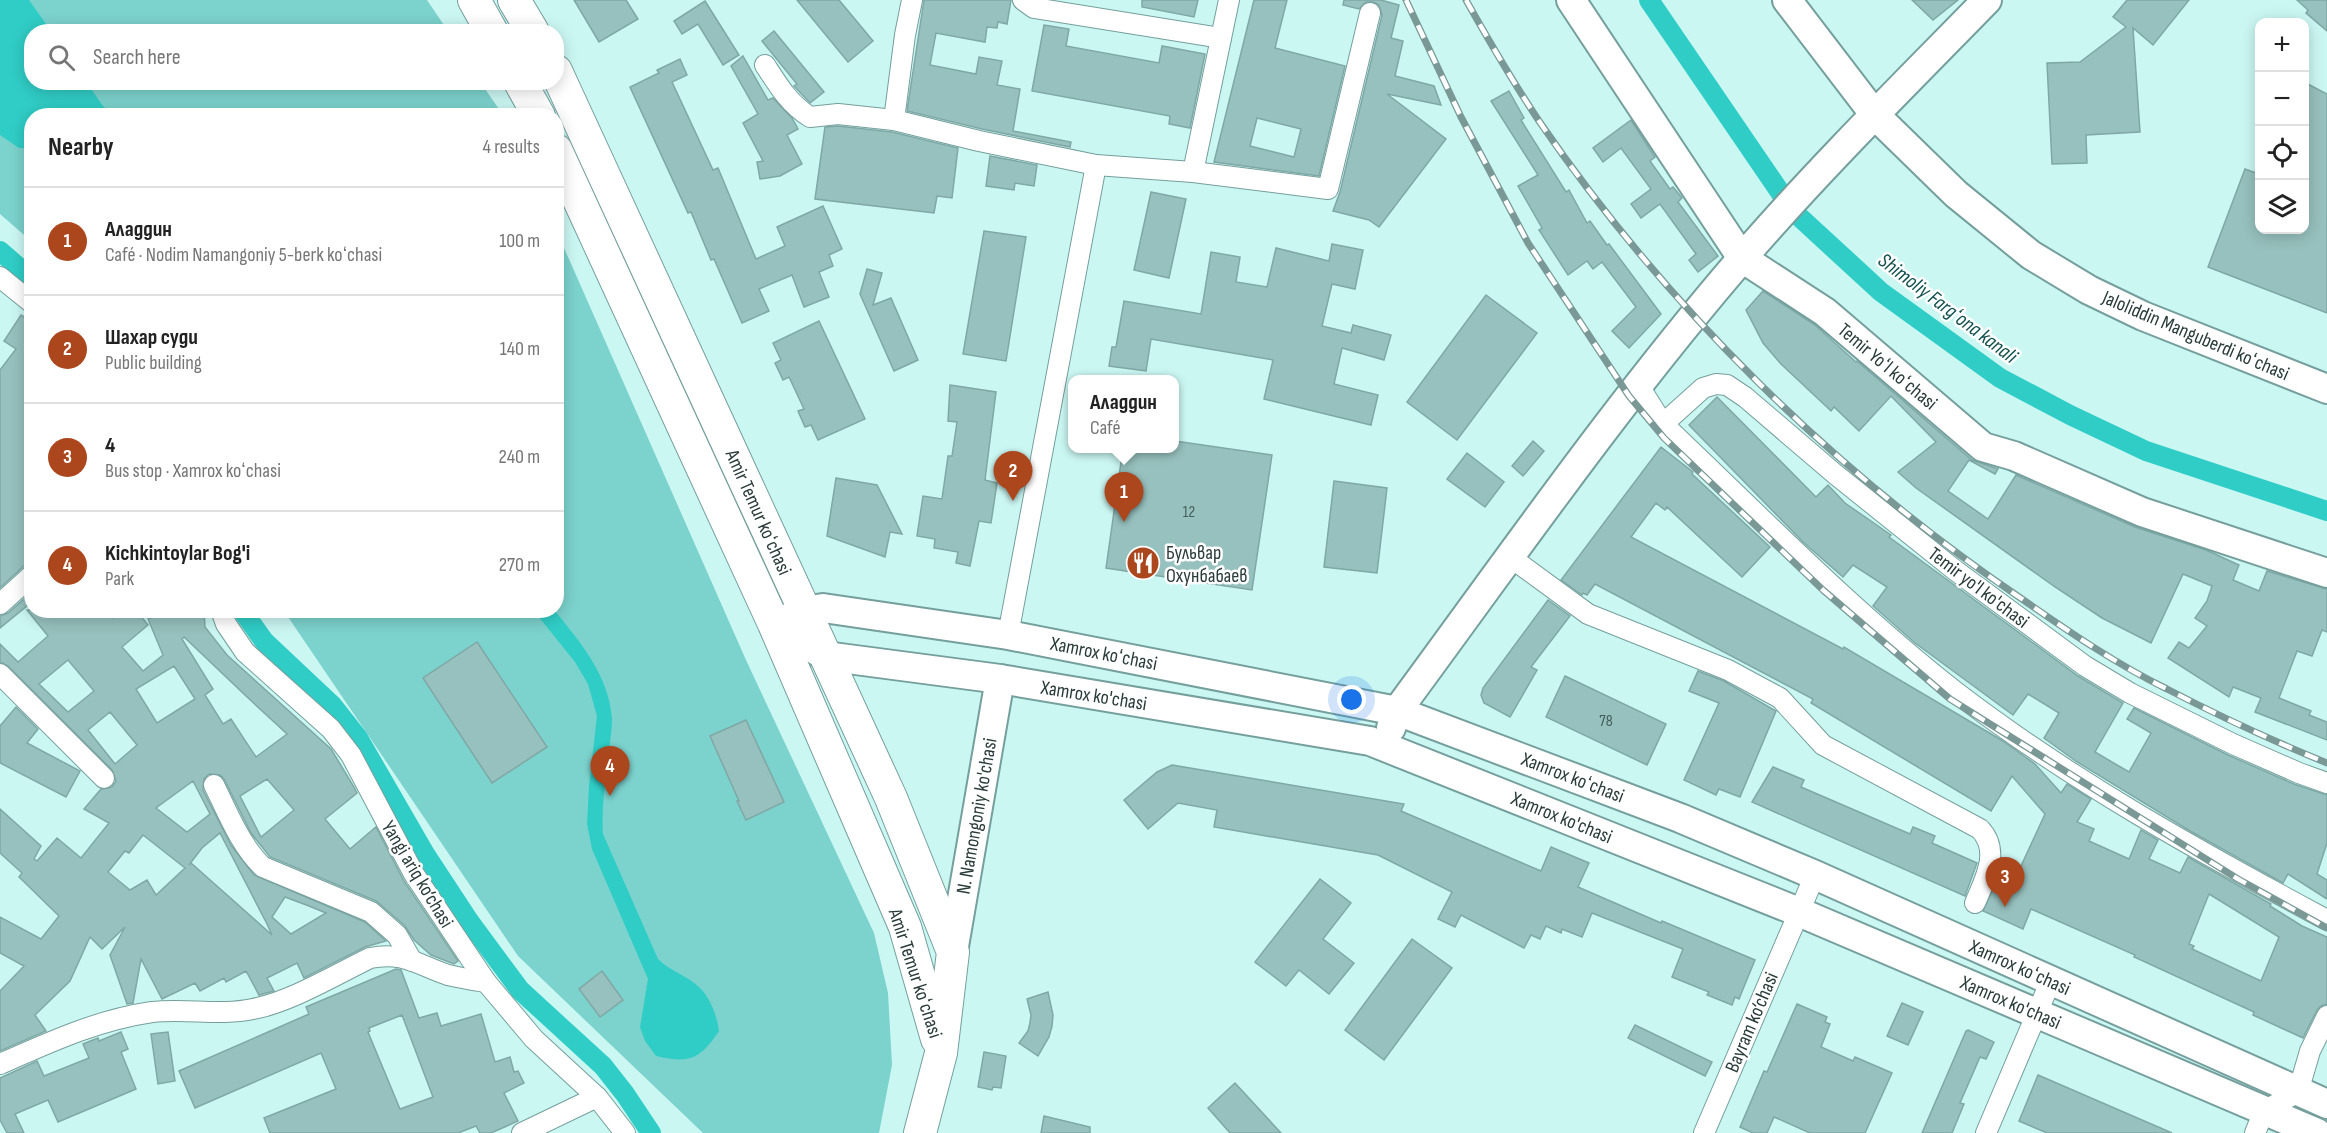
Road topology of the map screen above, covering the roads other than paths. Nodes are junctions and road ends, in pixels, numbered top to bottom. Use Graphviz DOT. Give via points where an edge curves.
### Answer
graph roads {
  1 [pos="474,0"];
  2 [pos="514,0"];
  3 [pos="912,0"];
  4 [pos="1023,0"];
  5 [pos="1229,0"];
  6 [pos="1571,0"];
  7 [pos="1787,0"];
  8 [pos="1987,0"];
  9 [pos="1370,13"];
  10 [pos="488,24"];
  11 [pos="528,24"];
  12 [pos="1221,39"];
  13 [pos="765,65"];
  14 [pos="564,88"];
  15 [pos="524,90"];
  16 [pos="535,108"];
  17 [pos="1875,115"];
  18 [pos="894,120"];
  19 [pos="1096,165"];
  20 [pos="564,167"];
  21 [pos="1193,172"];
  22 [pos="1746,254"];
  23 [pos="0,277"];
  24 [pos="24,296"];
  25 [pos="1639,386"];
  26 [pos="2327,389"];
  27 [pos="1663,424"];
  28 [pos="1510,557"];
  29 [pos="2327,573"];
  30 [pos="24,582"];
  31 [pos="0,604"];
  32 [pos="804,611"];
  33 [pos="223,618"];
  34 [pos="774,624"];
  35 [pos="1008,635"];
  36 [pos="825,656"];
  37 [pos="0,674"];
  38 [pos="1000,679"];
  39 [pos="1397,711"];
  40 [pos="1384,746"];
  41 [pos="104,778"];
  42 [pos="2327,783"];
  43 [pos="214,785"];
  44 [pos="1815,875"];
  45 [pos="1975,903"];
  46 [pos="1799,912"];
  47 [pos="2327,920"];
  48 [pos="953,952"];
  49 [pos="412,961"];
  50 [pos="2051,980"];
  51 [pos="486,982"];
  52 [pos="2037,1013"];
  53 [pos="2327,1016"];
  54 [pos="941,1053"];
  55 [pos="0,1064"];
  56 [pos="2298,1092"];
  57 [pos="597,1097"];
  58 [pos="2327,1104"];
  59 [pos="2259,1122"];
  60 [pos="522,1133"];
  61 [pos="625,1133"];
  62 [pos="920,1133"];
  63 [pos="1704,1133"];
  64 [pos="1986,1133"];
  65 [pos="2317,1133"];
  1 -- 10 [label="main road"];
  2 -- 11 [label="main road"];
  3 -- 18 [label="street"];
  4 -- 12 [label="street" via="1034,8"];
  5 -- 12 [label="street"];
  6 -- 22 [label="main road, Temir Yoʻl koʻchasi"];
  7 -- 17 [label="main road, Jaloliddin Manguberdi koʻchasi"];
  8 -- 17 [label="main road"];
  9 -- 21 [label="street" via="1328,189"];
  12 -- 21 [label="street"];
  13 -- 18 [label="street" via="795,108 810,117 838,114"];
  14 -- 32 [label="main road, Amir Temur koʻchasi"];
  15 -- 16 [label="main road"];
  17 -- 22 [label="main road"];
  17 -- 26 [label="main road, Jaloliddin Manguberdi koʻchasi" via="1956,194 2044,263 2143,316"];
  18 -- 19 [label="street"];
  19 -- 21 [label="street"];
  19 -- 35 [label="street"];
  20 -- 34 [label="main road, Amir Temur koʻchasi"];
  22 -- 25 [label="main road"];
  22 -- 29 [label="main road, Temir Yoʻl koʻchasi" via="1825,312 1983,447 2014,456 2142,512"];
  23 -- 24 [label="street"];
  25 -- 27 [label="street"];
  25 -- 28 [label="main road"];
  27 -- 42 [label="street, Temir yo'l ko'chasi" via="1703,388 1727,385 1956,571 2085,666 2233,744"];
  27 -- 47 [label="street" via="1870,621 1957,693 2064,769 2212,859"];
  28 -- 39 [label="main road"];
  28 -- 45 [label="street" via="1588,614 1728,670 1780,698 1823,745 1980,829 1991,852"];
  30 -- 31 [label="street"];
  32 -- 34 [label="main road, Xamrox koʻchasi"];
  32 -- 35 [label="main road, Xamrox koʻchasi" via="823,609"];
  32 -- 36 [label="main road, Amir Temur koʻchasi"];
  33 -- 51 [label="street, Yangi ariq ko‘chasi" via="244,652 331,729 351,755 414,874"];
  34 -- 36 [label="main road, Xamrox ko'chasi"];
  34 -- 54 [label="main road, Amir Temur koʻchasi" via="905,927"];
  35 -- 39 [label="main road, Xamrox koʻchasi"];
  36 -- 38 [label="main road, Xamrox ko'chasi"];
  36 -- 48 [label="main road, Amir Temur koʻchasi" via="891,798"];
  37 -- 41 [label="street"];
  38 -- 40 [label="main road, Xamrox ko'chasi"];
  38 -- 48 [label="main road, N. Namongoniy ko'chasi"];
  39 -- 40 [label="main road"];
  39 -- 44 [label="main road, Xamrox koʻchasi" via="1680,818"];
  40 -- 46 [label="main road, Xamrox ko'chasi"];
  43 -- 49 [label="street" via="240,838 263,867 371,912 397,935"];
  44 -- 46 [label="street, Bayram ko‘chasi"];
  44 -- 50 [label="main road, Xamrox koʻchasi"];
  46 -- 52 [label="main road, Xamrox ko'chasi"];
  46 -- 63 [label="street, Bayram ko‘chasi"];
  48 -- 54 [label="main road, Amir Temur koʻchasi"];
  49 -- 51 [label="street" via="450,975"];
  49 -- 55 [label="street" via="398,955 370,958 251,1010 153,1012 108,1020"];
  50 -- 52 [label="street"];
  50 -- 56 [label="main road, Xamrox koʻchasi"];
  51 -- 57 [label="street, Yangi ariq ko‘chasi" via="534,1039"];
  52 -- 59 [label="main road, Xamrox ko'chasi"];
  52 -- 64 [label="street"];
  53 -- 56 [label="street" via="2310,1051"];
  54 -- 62 [label="main road"];
  56 -- 58 [label="main road, Xamrox koʻchasi"];
  56 -- 59 [label="street"];
  57 -- 60 [label="street"];
  57 -- 61 [label="street, Yangi ariq ko‘chasi"];
  59 -- 65 [label="main road, Xamrox ko'chasi"];
}
